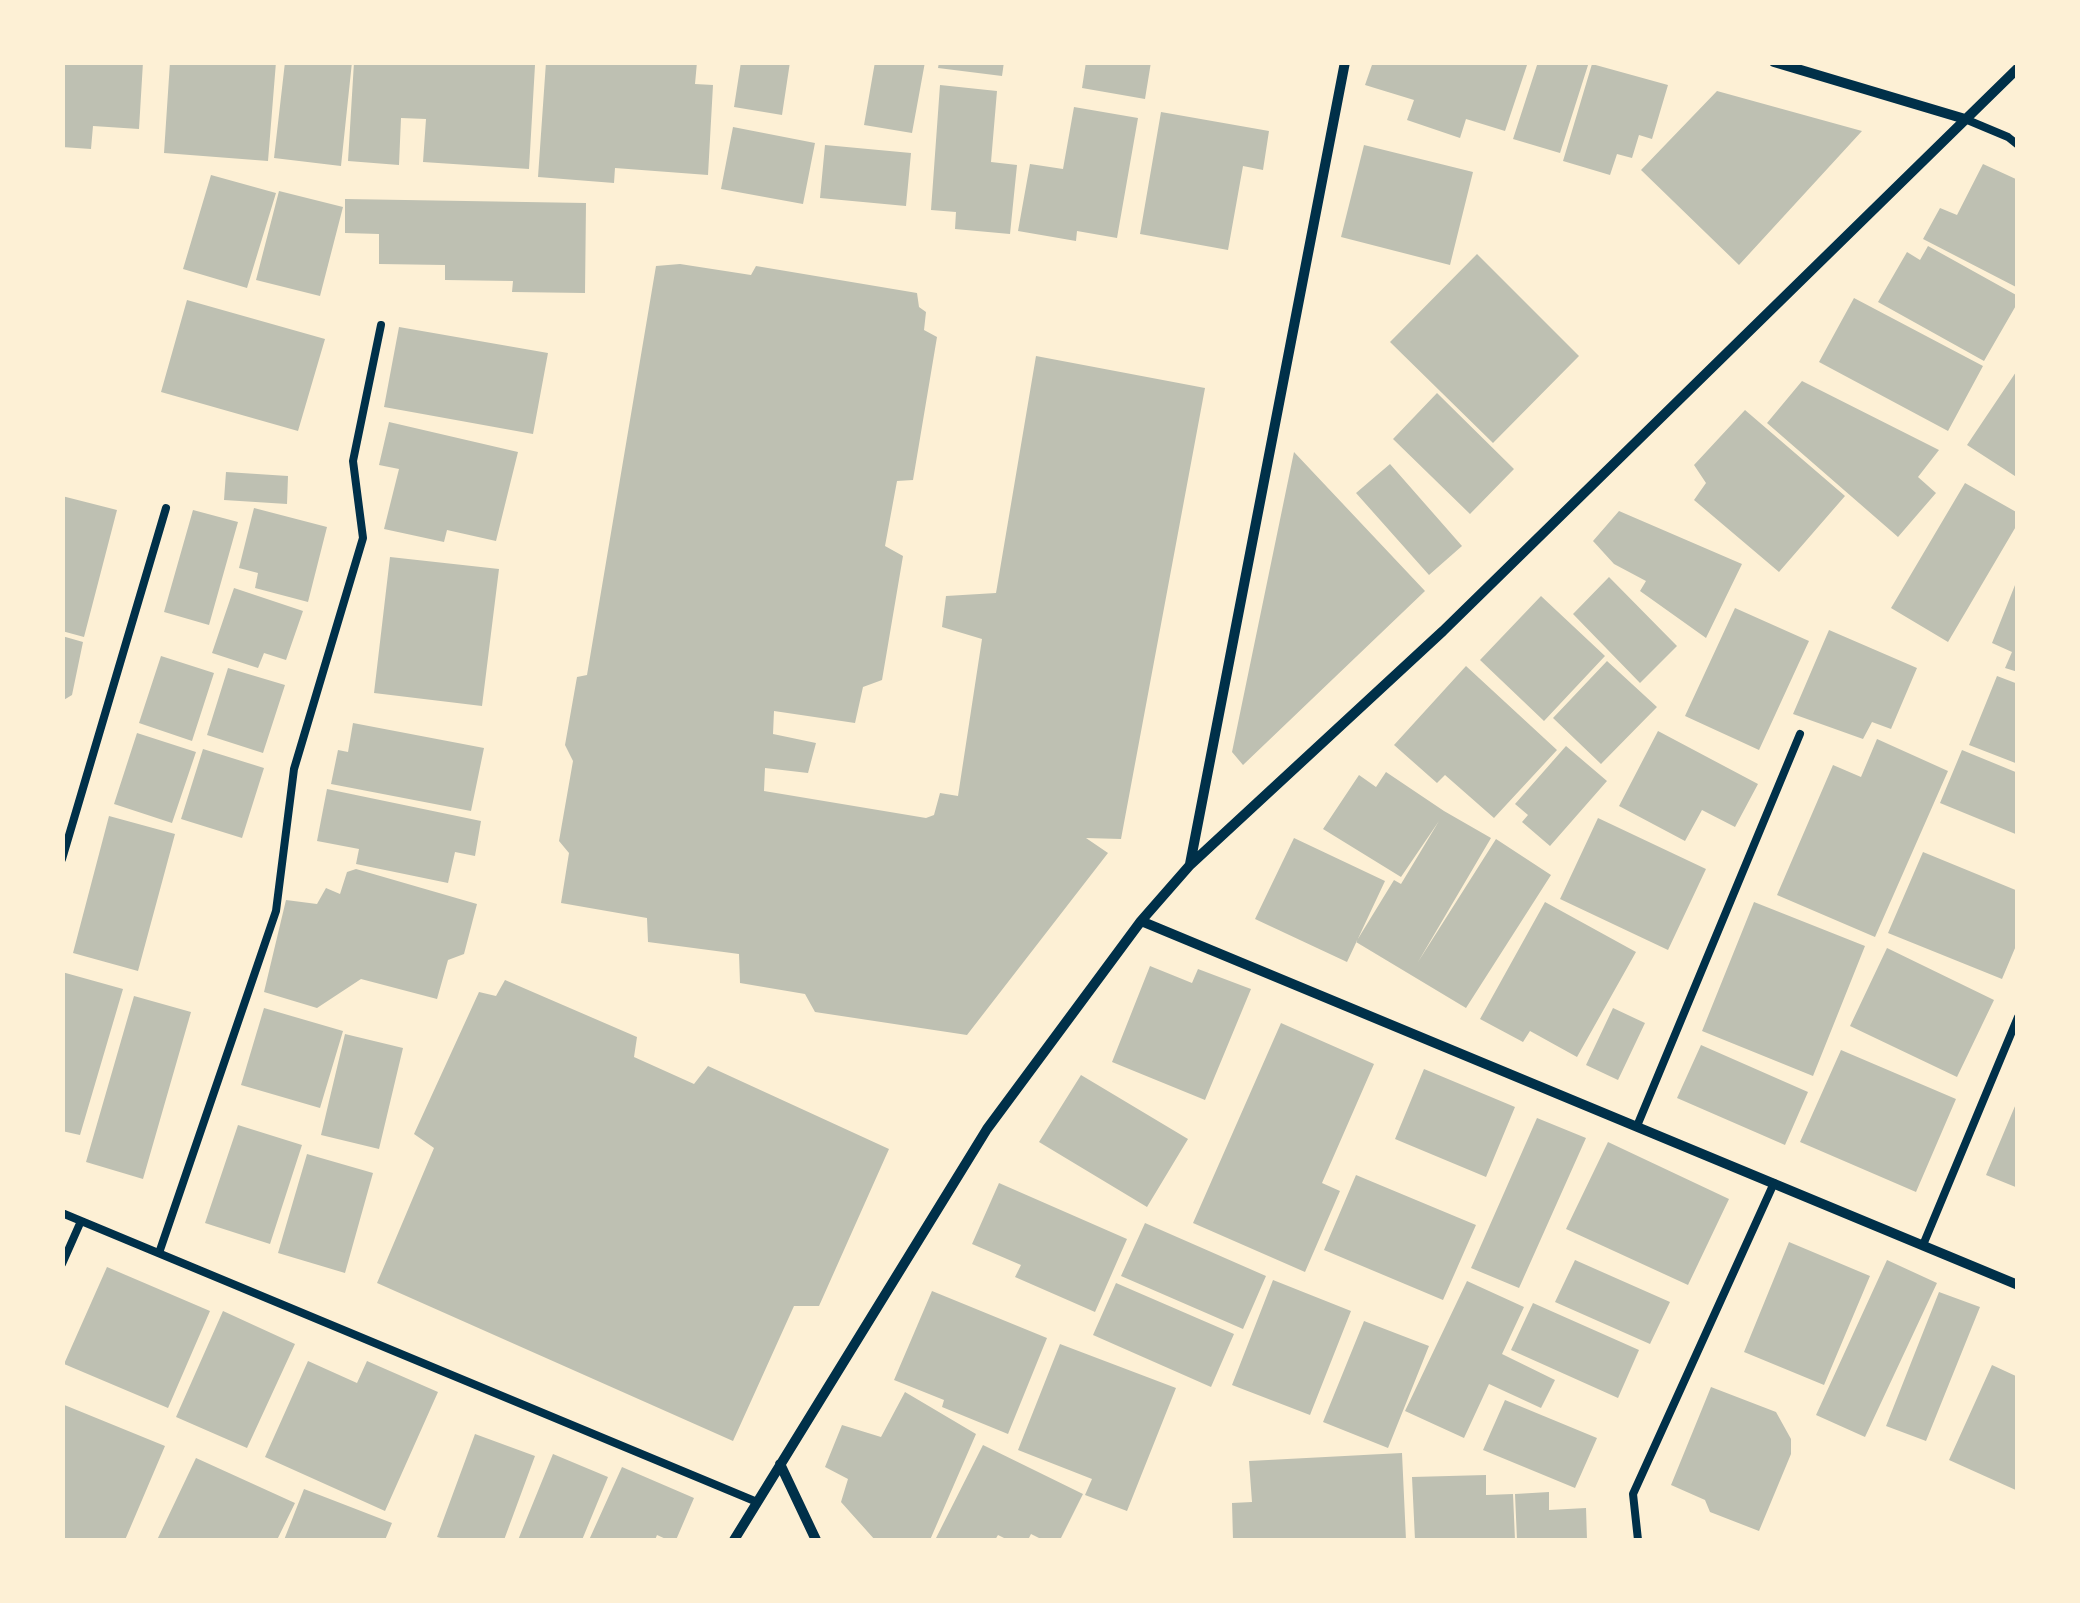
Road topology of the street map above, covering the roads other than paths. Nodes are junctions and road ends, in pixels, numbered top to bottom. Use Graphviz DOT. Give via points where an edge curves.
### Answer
graph roads {
  1 [pos="1345,62"];
  2 [pos="1774,62"];
  3 [pos="2018,68"];
  4 [pos="1964,119"];
  5 [pos="2018,145"];
  6 [pos="381,324"];
  7 [pos="166,508"];
  8 [pos="1800,734"];
  9 [pos="62,859"];
  10 [pos="1190,865"];
  11 [pos="1141,920"];
  12 [pos="2018,1016"];
  13 [pos="1637,1126"];
  14 [pos="1774,1183"];
  15 [pos="62,1213"];
  16 [pos="81,1220"];
  17 [pos="1922,1245"];
  18 [pos="159,1253"];
  19 [pos="62,1264"];
  20 [pos="2018,1285"];
  21 [pos="780,1464"];
  22 [pos="757,1502"];
  23 [pos="734,1540"];
  24 [pos="816,1540"];
  25 [pos="1638,1540"];
  1 -- 10 [label="street"];
  2 -- 4 [label="street"];
  3 -- 4 [label="street"];
  4 -- 5 [label="lane"];
  4 -- 10 [label="street" via="1442,631"];
  6 -- 18 [label="lane" via="353,461 363,538 294,769 276,911"];
  7 -- 9 [label="lane"];
  8 -- 13 [label="lane"];
  10 -- 11 [label="street"];
  11 -- 13 [label="street"];
  11 -- 21 [label="street" via="987,1129"];
  12 -- 17 [label="lane"];
  13 -- 14 [label="street"];
  14 -- 17 [label="street"];
  14 -- 25 [label="lane" via="1634,1494"];
  15 -- 16 [label="lane"];
  16 -- 18 [label="lane"];
  16 -- 19 [label="lane"];
  17 -- 20 [label="street"];
  18 -- 22 [label="lane"];
  21 -- 22 [label="street"];
  21 -- 24 [label="street"];
  22 -- 23 [label="street"];
}
